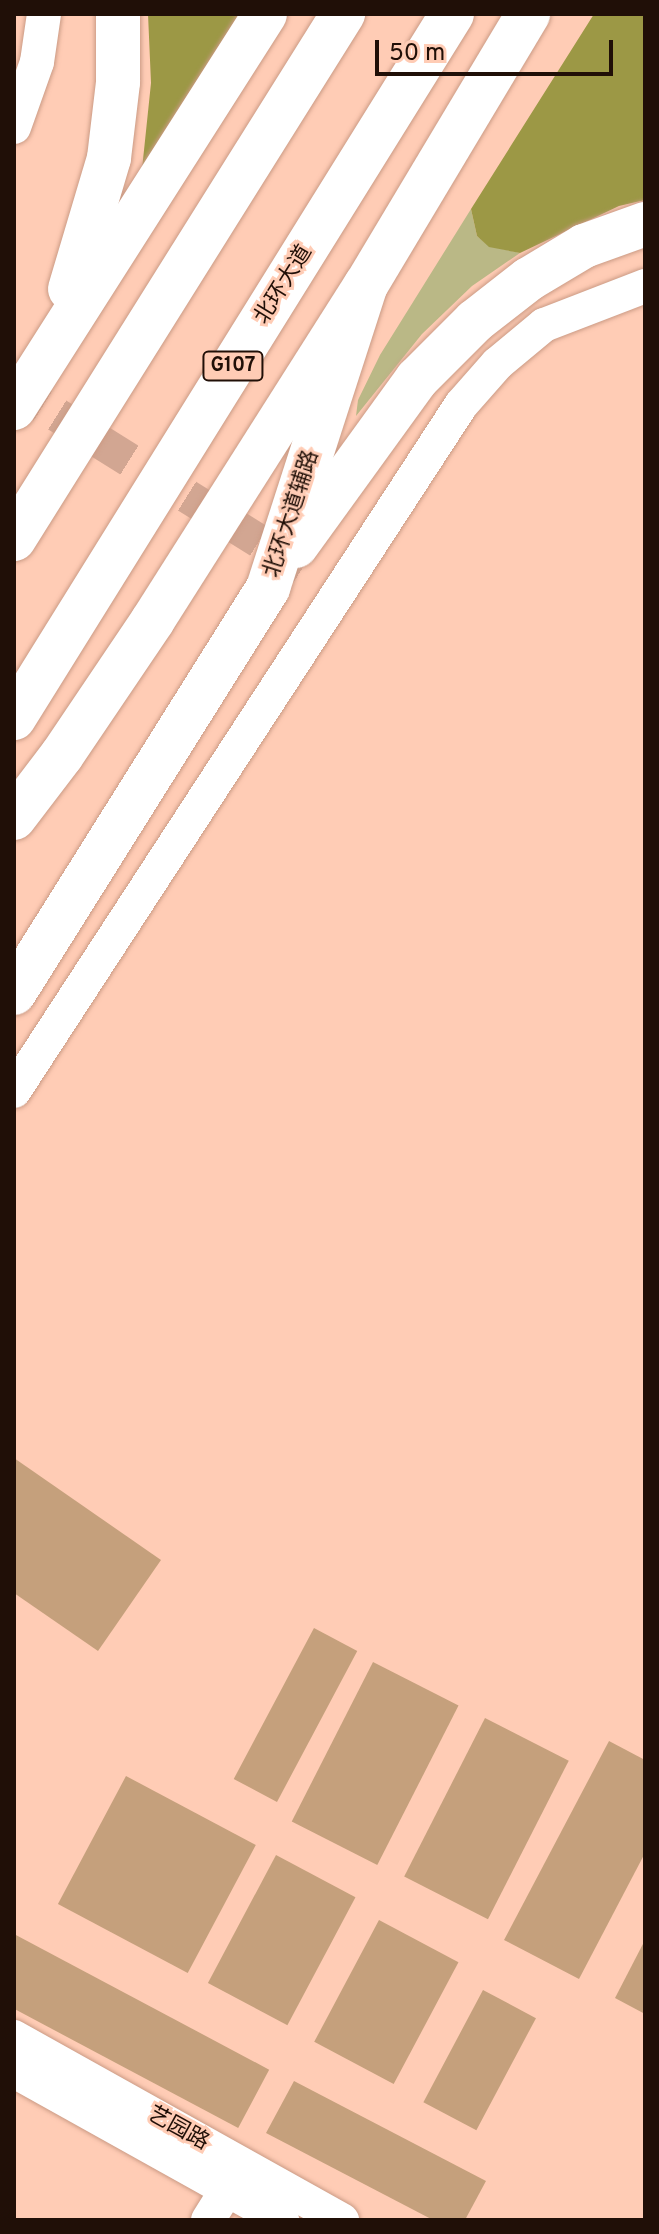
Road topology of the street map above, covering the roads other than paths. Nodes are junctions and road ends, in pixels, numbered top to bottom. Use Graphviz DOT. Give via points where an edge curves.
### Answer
graph roads {
  1 [pos="44,14"];
  2 [pos="118,14"];
  3 [pos="265,14"];
  4 [pos="343,14"];
  5 [pos="452,14"];
  6 [pos="528,14"];
  7 [pos="14,127"];
  8 [pos="645,224"];
  9 [pos="366,285"];
  10 [pos="645,286"];
  11 [pos="47,355"];
  12 [pos="14,408"];
  13 [pos="14,539"];
  14 [pos="268,588"];
  15 [pos="14,718"];
  16 [pos="14,818"];
  17 [pos="14,993"];
  18 [pos="14,1091"];
  19 [pos="14,2037"];
  20 [pos="14,2071"];
  21 [pos="235,2177"];
  22 [pos="208,2220"];
  23 [pos="282,2220"];
  24 [pos="342,2220"];
  1 -- 7 [label="street" via="37,62"];
  2 -- 11 [label="main road" via="118,82 109,158"];
  3 -- 11 [label="main road"];
  4 -- 13 [label="main road"];
  5 -- 15 [label="main road, 北环大道 / G107"];
  6 -- 9 [label="main road, 北环大道辅路"];
  8 -- 14 [label="main road" via="584,246 475,321 417,379"];
  9 -- 14 [label="main road, 北环大道辅路"];
  9 -- 16 [label="main road" via="153,620"];
  10 -- 18 [label="street" via="544,325 497,364 461,405 327,584"];
  11 -- 12 [label="main road"];
  14 -- 17 [label="main road, 北环大道辅路"];
  19 -- 21 [label="street, 艺园路"];
  20 -- 21 [label="street, 艺园路"];
  21 -- 22 [label="street"];
  21 -- 23 [label="street, 艺园路"];
  21 -- 24 [label="street, 艺园路"];
}
